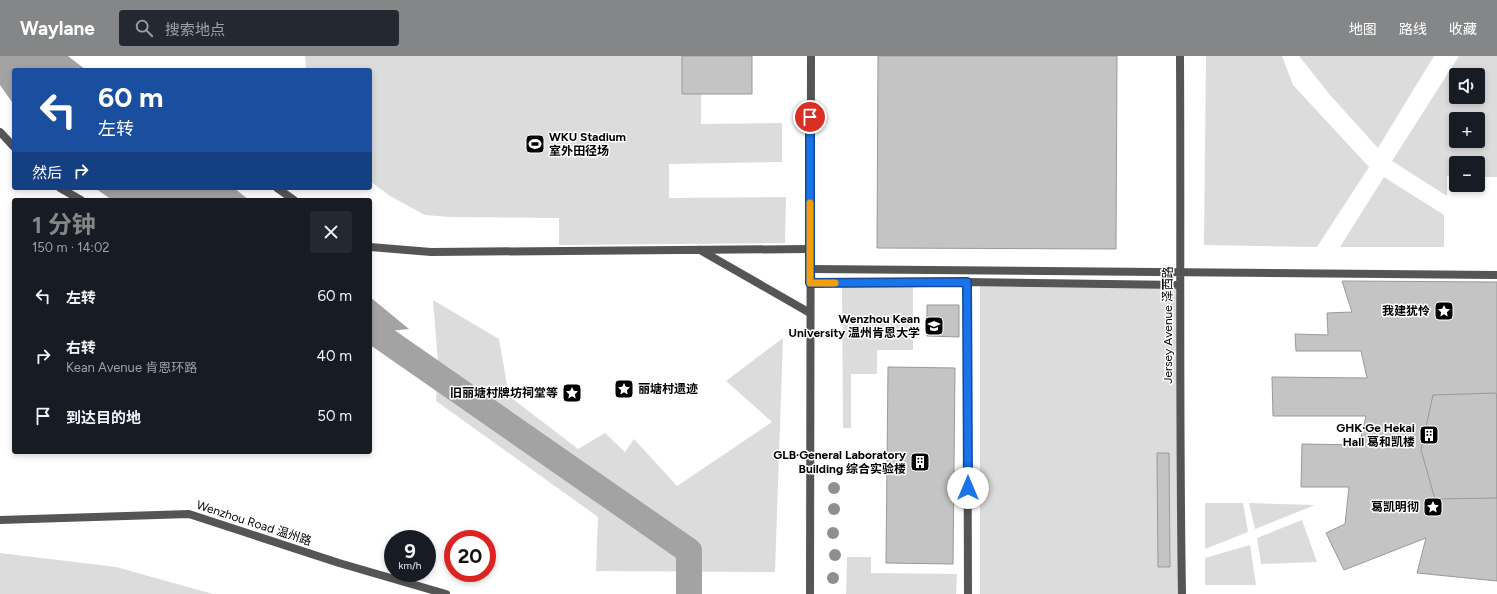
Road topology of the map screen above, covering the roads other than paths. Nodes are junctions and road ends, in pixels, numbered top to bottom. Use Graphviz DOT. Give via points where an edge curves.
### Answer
graph roads {
  1 [pos="811,56"];
  2 [pos="1180,56"];
  3 [pos="0,132"];
  4 [pos="12,145"];
  5 [pos="64,190"];
  6 [pos="280,190"];
  7 [pos="78,198"];
  8 [pos="291,198"];
  9 [pos="372,247"];
  10 [pos="810,249"];
  11 [pos="699,250"];
  12 [pos="810,269"];
  13 [pos="1181,272"];
  14 [pos="1497,275"];
  15 [pos="967,282"];
  16 [pos="810,283"];
  17 [pos="1180,285"];
  18 [pos="810,313"];
  19 [pos="0,520"];
  20 [pos="446,594"];
  21 [pos="810,594"];
  22 [pos="968,594"];
  23 [pos="1182,594"];
  1 -- 10 [label="street"];
  2 -- 13 [label="street, Jersey Avenue 泽西路"];
  3 -- 4 [label="street"];
  5 -- 7 [label="street"];
  6 -- 8 [label="street"];
  9 -- 11 [label="street" via="431,252"];
  10 -- 11 [label="street"];
  10 -- 12 [label="street"];
  11 -- 18 [label="street"];
  12 -- 13 [label="street"];
  12 -- 16 [label="street"];
  13 -- 14 [label="street"];
  13 -- 17 [label="street, Jersey Avenue 泽西路"];
  15 -- 16 [label="street"];
  15 -- 17 [label="street"];
  15 -- 22 [label="street"];
  16 -- 18 [label="street"];
  17 -- 23 [label="street, Jersey Avenue 泽西路"];
  18 -- 21 [label="street"];
  19 -- 20 [label="street, Wenzhou Road 温州路" via="189,514 339,563"];
}
